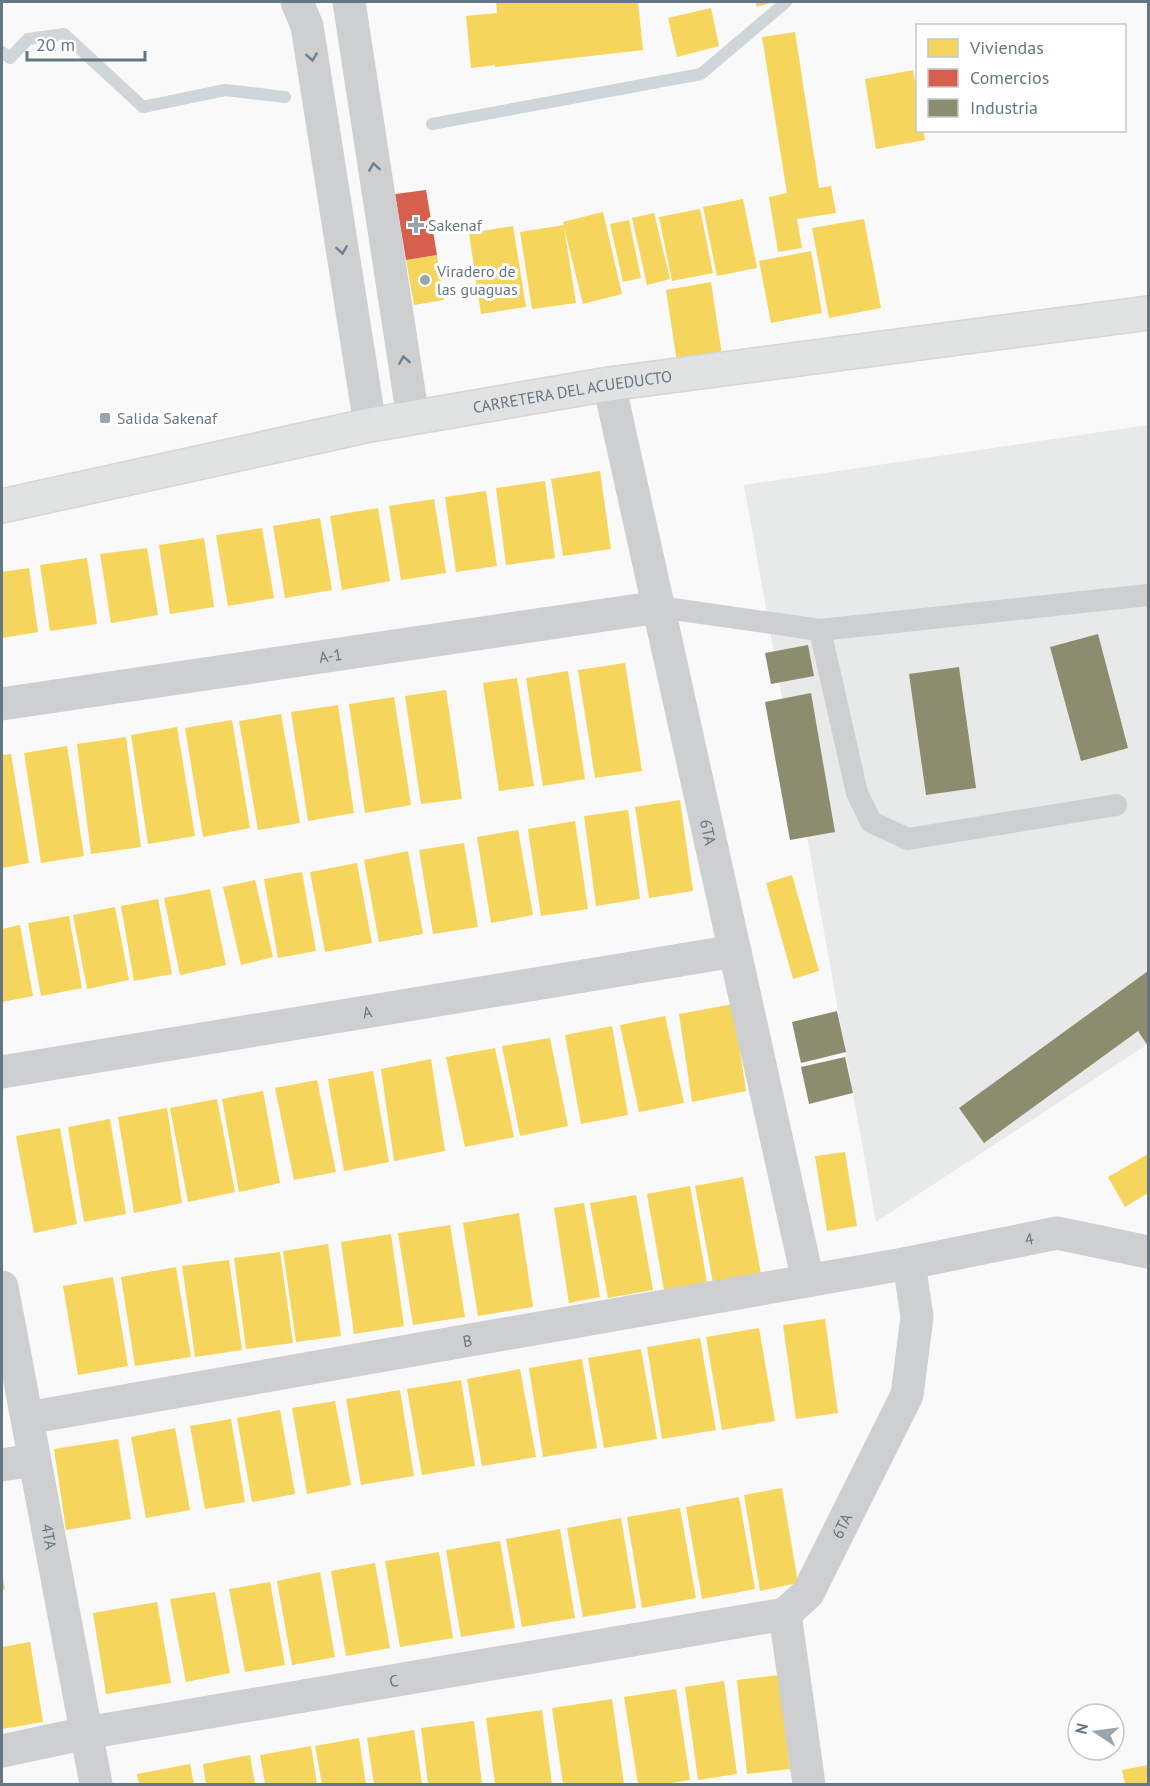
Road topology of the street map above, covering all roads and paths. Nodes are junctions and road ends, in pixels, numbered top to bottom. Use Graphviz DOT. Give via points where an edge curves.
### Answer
graph roads {
  1 [pos="297,2"];
  2 [pos="349,2"];
  3 [pos="1149,313"];
  4 [pos="609,384"];
  5 [pos="413,417"];
  6 [pos="370,425"];
  7 [pos="2,506"];
  8 [pos="1149,596"];
  9 [pos="658,607"];
  10 [pos="820,630"];
  11 [pos="2,704"];
  12 [pos="1116,805"];
  13 [pos="735,951"];
  14 [pos="2,1072"];
  15 [pos="1149,1252"];
  16 [pos="909,1263"];
  17 [pos="808,1281"];
  18 [pos="2,1287"];
  19 [pos="27,1418"];
  20 [pos="34,1460"];
  21 [pos="2,1465"];
  22 [pos="784,1614"];
  23 [pos="86,1733"];
  24 [pos="2,1751"];
  25 [pos="96,1785"];
  26 [pos="809,1785"];
  1 -- 6 [label="street, one-way" via="307,26"];
  5 -- 2 [label="street, one-way"];
  3 -- 4 [label="street, CARRETERA DEL ACUEDUCTO"];
  4 -- 5 [label="street, CARRETERA DEL ACUEDUCTO"];
  4 -- 9 [label="street, 6TA"];
  5 -- 6 [label="street, CARRETERA DEL ACUEDUCTO"];
  6 -- 7 [label="street, CARRETERA DEL ACUEDUCTO"];
  8 -- 10 [label="lane"];
  9 -- 10 [label="lane"];
  9 -- 11 [label="street, A-1"];
  9 -- 13 [label="street, 6TA"];
  10 -- 12 [label="lane" via="857,793 871,822 908,839"];
  13 -- 14 [label="street, A"];
  13 -- 17 [label="street, 6TA"];
  15 -- 16 [label="street, 4" via="1058,1233"];
  16 -- 17 [label="street, B"];
  16 -- 22 [label="street, 6TA" via="917,1317 907,1395 808,1593"];
  17 -- 19 [label="street, B"];
  18 -- 19 [label="street, 4TA"];
  19 -- 20 [label="street, 4TA"];
  20 -- 21 [label="street"];
  20 -- 23 [label="street, 4TA"];
  22 -- 23 [label="street, C"];
  22 -- 26 [label="street"];
  23 -- 24 [label="street, C"];
  23 -- 25 [label="street, 4TA"];
}
